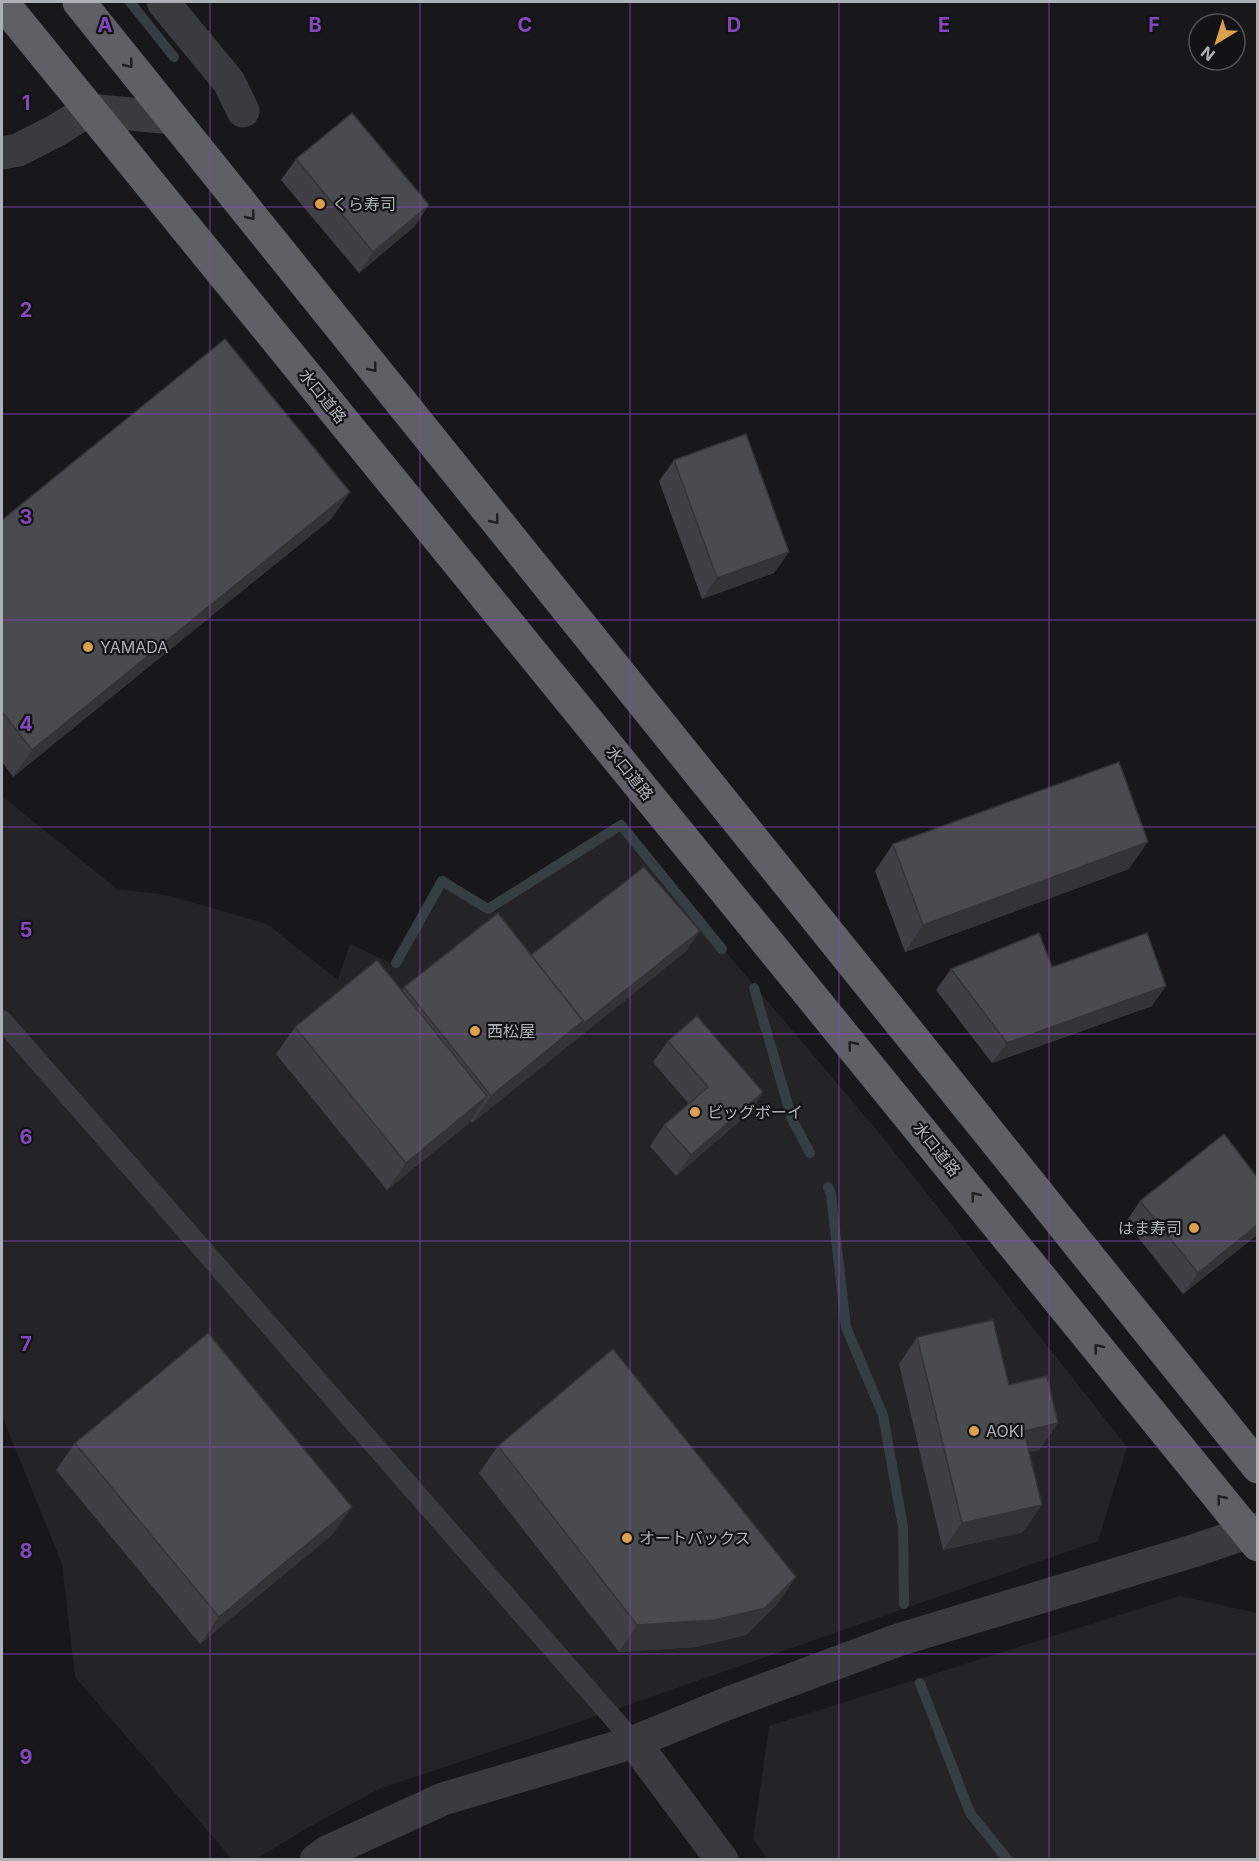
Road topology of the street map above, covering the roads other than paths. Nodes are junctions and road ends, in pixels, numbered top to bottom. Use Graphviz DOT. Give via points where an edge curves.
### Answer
graph roads {
  1 [pos="2,2"];
  2 [pos="79,2"];
  3 [pos="163,2"];
  4 [pos="89,110"];
  5 [pos="243,111"];
  6 [pos="172,118"];
  7 [pos="2,153"];
  8 [pos="2,1020"];
  9 [pos="1257,1467"];
  10 [pos="1254,1535"];
  11 [pos="634,1742"];
  12 [pos="316,1860"];
  13 [pos="722,1860"];
  1 -- 4 [label="highway, 水口道路"];
  2 -- 6 [label="highway, one-way"];
  3 -- 5 [label="street" via="229,82"];
  4 -- 6 [label="street"];
  4 -- 7 [label="street" via="18,150"];
  10 -- 4 [label="highway, 水口道路, one-way"];
  6 -- 9 [label="highway, one-way"];
  8 -- 11 [label="lane"];
  10 -- 11 [label="street" via="898,1640"];
  11 -- 12 [label="street" via="443,1800"];
  11 -- 13 [label="street"];
}
